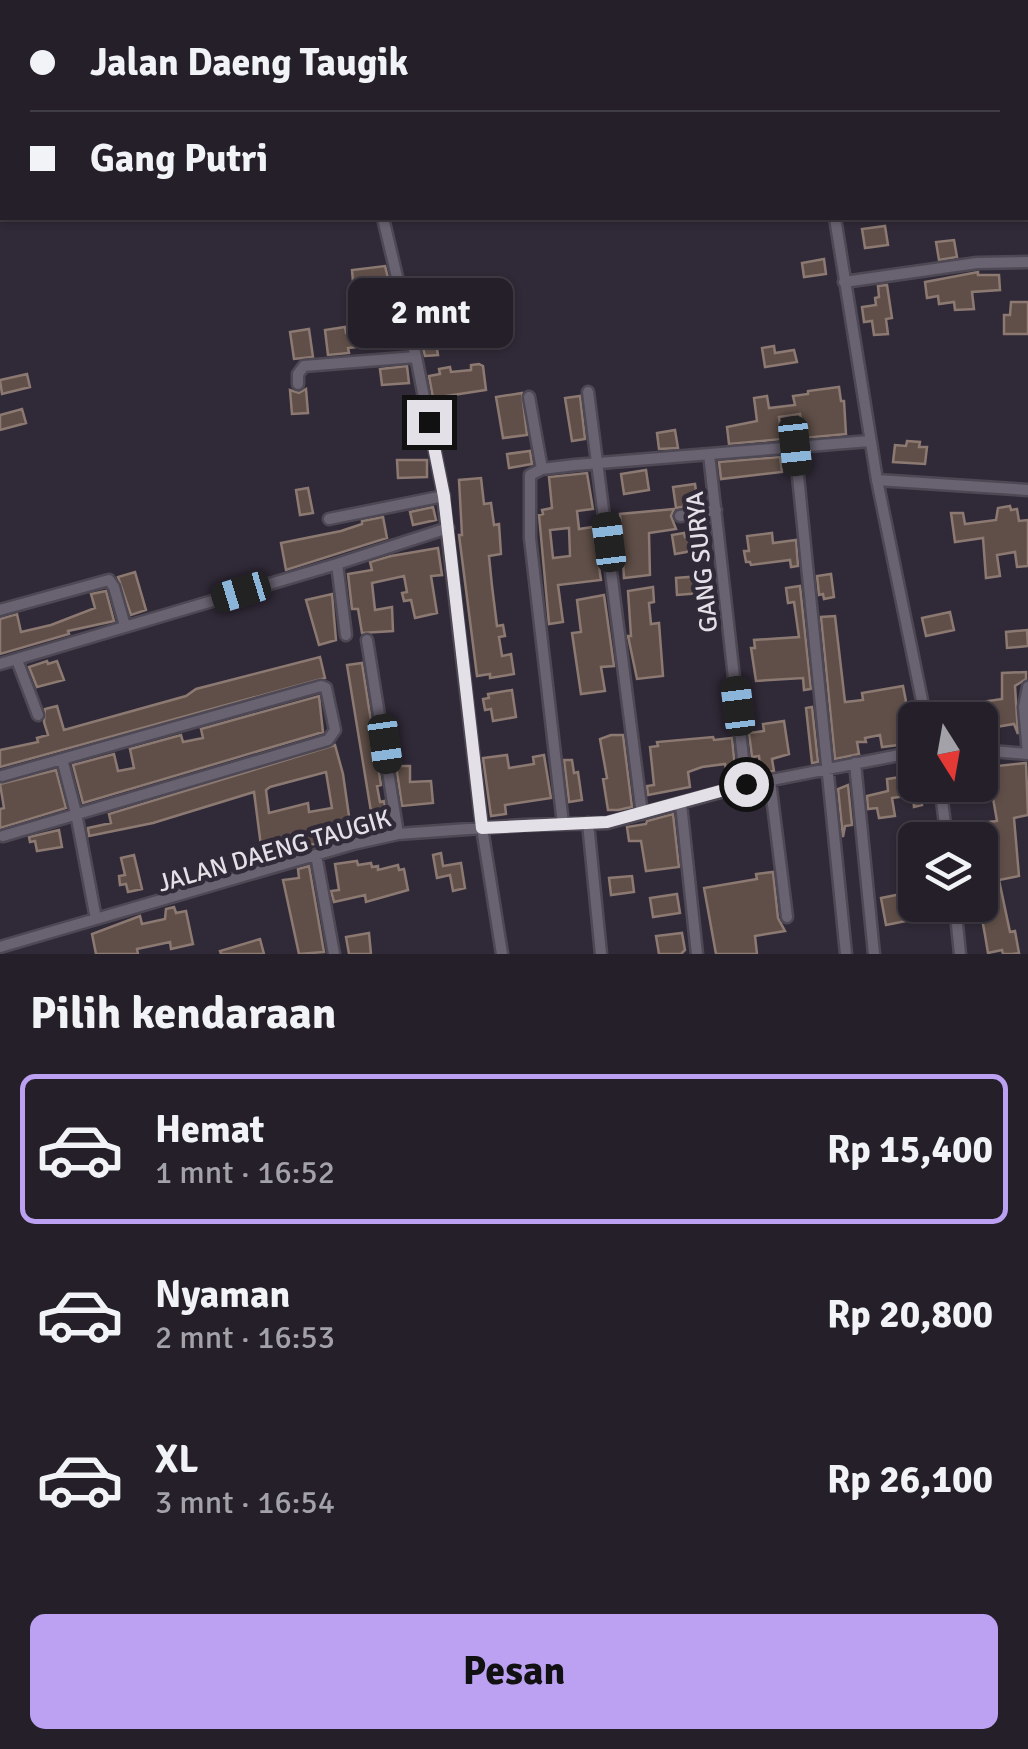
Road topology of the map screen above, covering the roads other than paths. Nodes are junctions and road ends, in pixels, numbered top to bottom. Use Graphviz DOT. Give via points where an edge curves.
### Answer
graph roads {
  1 [pos="383,220"];
  2 [pos="835,220"];
  3 [pos="1028,262"];
  4 [pos="844,282"];
  5 [pos="416,357"];
  6 [pos="298,384"];
  7 [pos="588,392"];
  8 [pos="529,397"];
  9 [pos="870,441"];
  10 [pos="795,446"];
  11 [pos="709,454"];
  12 [pos="600,464"];
  13 [pos="542,469"];
  14 [pos="877,480"];
  15 [pos="1028,490"];
  16 [pos="444,496"];
  17 [pos="716,510"];
  18 [pos="680,516"];
  19 [pos="329,520"];
  20 [pos="448,528"];
  21 [pos="336,564"];
  22 [pos="0,610"];
  23 [pos="125,626"];
  24 [pos="346,635"];
  25 [pos="367,640"];
  26 [pos="17,660"];
  27 [pos="0,664"];
  28 [pos="1028,687"];
  29 [pos="922,702"];
  30 [pos="38,714"];
  31 [pos="998,752"];
  32 [pos="1028,754"];
  33 [pos="898,755"];
  34 [pos="62,759"];
  35 [pos="854,763"];
  36 [pos="828,768"];
  37 [pos="2,776"];
  38 [pos="770,781"];
  39 [pos="746,784"];
  40 [pos="680,804"];
  41 [pos="76,813"];
  42 [pos="642,814"];
  43 [pos="588,823"];
  44 [pos="563,824"];
  45 [pos="482,828"];
  46 [pos="398,834"];
  47 [pos="2,836"];
  48 [pos="316,854"];
  49 [pos="786,917"];
  50 [pos="96,919"];
  51 [pos="957,922"];
  52 [pos="0,947"];
  53 [pos="334,954"];
  54 [pos="502,954"];
  55 [pos="601,954"];
  56 [pos="697,954"];
  57 [pos="846,954"];
  58 [pos="874,954"];
  59 [pos="960,954"];
  1 -- 5 [label="street"];
  2 -- 4 [label="street"];
  3 -- 4 [label="street" via="977,262"];
  4 -- 9 [label="street"];
  5 -- 6 [label="street" via="304,366"];
  5 -- 16 [label="street"];
  7 -- 12 [label="street"];
  8 -- 13 [label="street"];
  9 -- 10 [label="street"];
  9 -- 14 [label="street"];
  10 -- 11 [label="street"];
  10 -- 36 [label="street"];
  11 -- 12 [label="street"];
  11 -- 17 [label="street, GANG SURYA"];
  12 -- 13 [label="street"];
  12 -- 42 [label="street"];
  13 -- 44 [label="street" via="528,480 530,538"];
  14 -- 15 [label="street"];
  14 -- 29 [label="street"];
  16 -- 19 [label="street"];
  16 -- 20 [label="street"];
  17 -- 18 [label="street"];
  17 -- 39 [label="street, GANG SURYA"];
  20 -- 21 [label="street"];
  20 -- 45 [label="street"];
  21 -- 23 [label="street"];
  21 -- 24 [label="street"];
  22 -- 23 [label="street" via="106,580"];
  23 -- 26 [label="street"];
  25 -- 46 [label="street"];
  26 -- 27 [label="street"];
  26 -- 30 [label="street"];
  28 -- 32 [label="street"];
  31 -- 32 [label="street"];
  33 -- 35 [label="street, JALAN DAENG TAUGIK"];
  34 -- 37 [label="street"];
  34 -- 41 [label="street"];
  34 -- 41 [label="street" via="322,686 334,715 328,740"];
  35 -- 36 [label="street, JALAN DAENG TAUGIK"];
  35 -- 58 [label="street"];
  36 -- 38 [label="street, JALAN DAENG TAUGIK"];
  36 -- 57 [label="street"];
  38 -- 39 [label="street, JALAN DAENG TAUGIK"];
  38 -- 49 [label="street"];
  39 -- 40 [label="street, JALAN DAENG TAUGIK"];
  40 -- 42 [label="street, JALAN DAENG TAUGIK"];
  40 -- 56 [label="street"];
  41 -- 47 [label="street"];
  41 -- 50 [label="street"];
  42 -- 43 [label="street, JALAN DAENG TAUGIK"];
  43 -- 44 [label="street, JALAN DAENG TAUGIK"];
  43 -- 55 [label="street"];
  44 -- 45 [label="street, JALAN DAENG TAUGIK"];
  45 -- 46 [label="street, JALAN DAENG TAUGIK"];
  45 -- 54 [label="street"];
  46 -- 48 [label="street, JALAN DAENG TAUGIK"];
  48 -- 50 [label="street, JALAN DAENG TAUGIK"];
  48 -- 53 [label="street"];
  50 -- 52 [label="street, JALAN DAENG TAUGIK"];
  51 -- 59 [label="street"];
}
